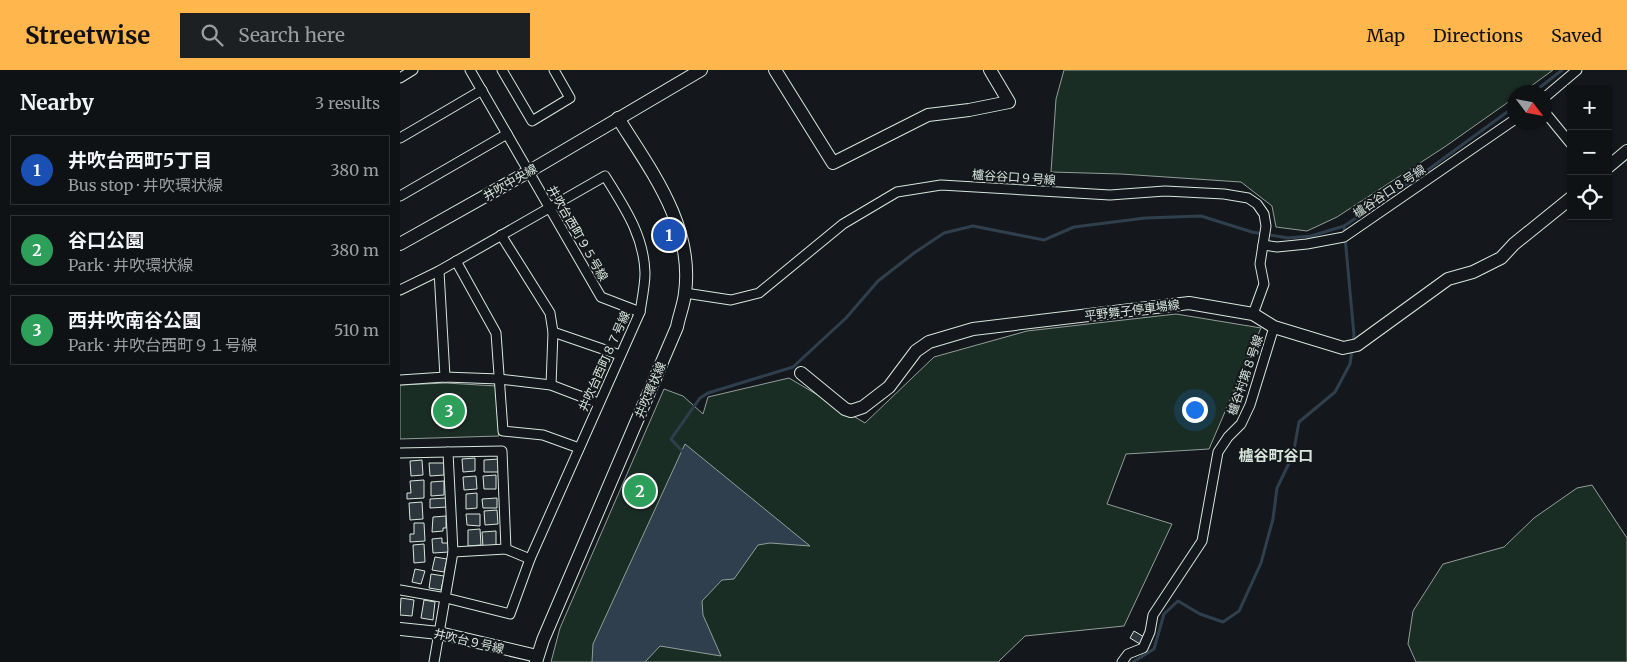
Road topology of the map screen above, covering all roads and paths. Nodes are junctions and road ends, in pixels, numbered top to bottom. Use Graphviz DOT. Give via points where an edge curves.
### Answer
graph roads {
  1 [pos="413,70"];
  2 [pos="470,70"];
  3 [pos="502,70"];
  4 [pos="554,70"];
  5 [pos="701,70"];
  6 [pos="775,70"];
  7 [pos="990,70"];
  8 [pos="1577,70"];
  9 [pos="400,78"];
  10 [pos="482,90"];
  11 [pos="1552,91"];
  12 [pos="618,118"];
  13 [pos="1552,121"];
  14 [pos="1507,125"];
  15 [pos="507,134"];
  16 [pos="400,138"];
  17 [pos="1567,139"];
  18 [pos="1627,151"];
  19 [pos="1612,164"];
  20 [pos="528,172"];
  21 [pos="400,196"];
  22 [pos="1567,201"];
  23 [pos="550,208"];
  24 [pos="501,235"];
  25 [pos="1264,242"];
  26 [pos="400,244"];
  27 [pos="456,261"];
  28 [pos="439,271"];
  29 [pos="400,290"];
  30 [pos="686,293"];
  31 [pos="640,312"];
  32 [pos="1253,314"];
  33 [pos="1274,327"];
  34 [pos="553,332"];
  35 [pos="620,355"];
  36 [pos="801,373"];
  37 [pos="445,378"];
  38 [pos="499,379"];
  39 [pos="400,380"];
  40 [pos="551,385"];
  41 [pos="598,403"];
  42 [pos="579,448"];
  43 [pos="448,452"];
  44 [pos="400,453"];
  45 [pos="506,549"];
  46 [pos="453,552"];
  47 [pos="530,559"];
  48 [pos="400,580"];
  49 [pos="400,590"];
  50 [pos="446,598"];
  51 [pos="400,629"];
  52 [pos="439,633"];
  53 [pos="536,659"];
  54 [pos="434,662"];
  55 [pos="1122,662"];
  1 -- 9 [label="street"];
  2 -- 10 [label="street, 井吹台西町９５号線"];
  3 -- 4 [label="street" via="532,121 570,98"];
  5 -- 12 [label="street, 井吹中央線"];
  6 -- 7 [label="street" via="834,163 928,114 1010,102"];
  8 -- 11 [label="street"];
  10 -- 15 [label="street, 井吹台西町９５号線"];
  10 -- 16 [label="street"];
  12 -- 20 [label="street, 井吹中央線"];
  12 -- 30 [label="street, 井吹環状線" via="666,194 679,228 686,261"];
  13 -- 17 [label="street"];
  14 -- 25 [label="street, 櫨谷谷口８号線" via="1344,237 1277,247"];
  15 -- 20 [label="street, 井吹台西町９５号線"];
  15 -- 21 [label="street"];
  18 -- 19 [label="street"];
  20 -- 23 [label="street, 井吹台西町９５号線"];
  20 -- 26 [label="street, 井吹中央線"];
  22 -- 33 [label="street, 平野舞子停車場線" via="1514,244 1502,258 1473,272 1448,279 1354,346 1343,348"];
  23 -- 24 [label="street, 井吹台西町８７号線"];
  23 -- 31 [label="street, 井吹台西町９５号線" via="601,297"];
  23 -- 31 [label="street, 井吹台西町８７号線" via="605,176 629,214 642,244 645,274"];
  24 -- 27 [label="street, 井吹台西町８７号線"];
  24 -- 34 [label="street" via="550,313"];
  25 -- 30 [label="street, 櫨谷谷口９号線" via="1264,214 1248,198 1165,191 1110,196 941,185 897,192 843,224 759,293 731,300"];
  25 -- 32 [label="street, 櫨谷谷口９号線" via="1260,264 1264,284"];
  27 -- 28 [label="street, 井吹台西町８７号線"];
  27 -- 38 [label="street" via="496,333"];
  28 -- 29 [label="street, 井吹台西町８７号線"];
  28 -- 37 [label="street"];
  30 -- 53 [label="street, 井吹環状線" via="677,326"];
  31 -- 35 [label="street, 井吹台西町８７号線"];
  32 -- 33 [label="street, 平野舞子停車場線"];
  32 -- 36 [label="street, 平野舞子停車場線" via="1189,303 973,329 929,342 916,351 889,388 863,407 851,411"];
  33 -- 55 [label="street, 櫨谷村第８号線" via="1250,406 1241,424 1218,452 1202,541 1153,615 1143,648 1128,654"];
  34 -- 35 [label="street"];
  34 -- 40 [label="street"];
  35 -- 41 [label="street, 井吹台西町８７号線"];
  37 -- 38 [label="street"];
  37 -- 39 [label="street"];
  38 -- 40 [label="street"];
  38 -- 42 [label="street" via="503,431 544,435"];
  40 -- 41 [label="street"];
  41 -- 42 [label="street, 井吹台西町８７号線"];
  42 -- 47 [label="street, 井吹台西町８７号線"];
  43 -- 44 [label="street"];
  43 -- 45 [label="street" via="502,451"];
  43 -- 46 [label="street"];
  45 -- 46 [label="street"];
  45 -- 47 [label="street"];
  46 -- 50 [label="street"];
  47 -- 50 [label="street, 井吹台西町８７号線" via="510,614"];
  48 -- 49 [label="street"];
  49 -- 50 [label="street, 井吹台西町８７号線"];
  50 -- 52 [label="street"];
  51 -- 52 [label="street, 井吹台９号線"];
  52 -- 53 [label="street, 井吹台９号線"];
  52 -- 54 [label="street"];
}
